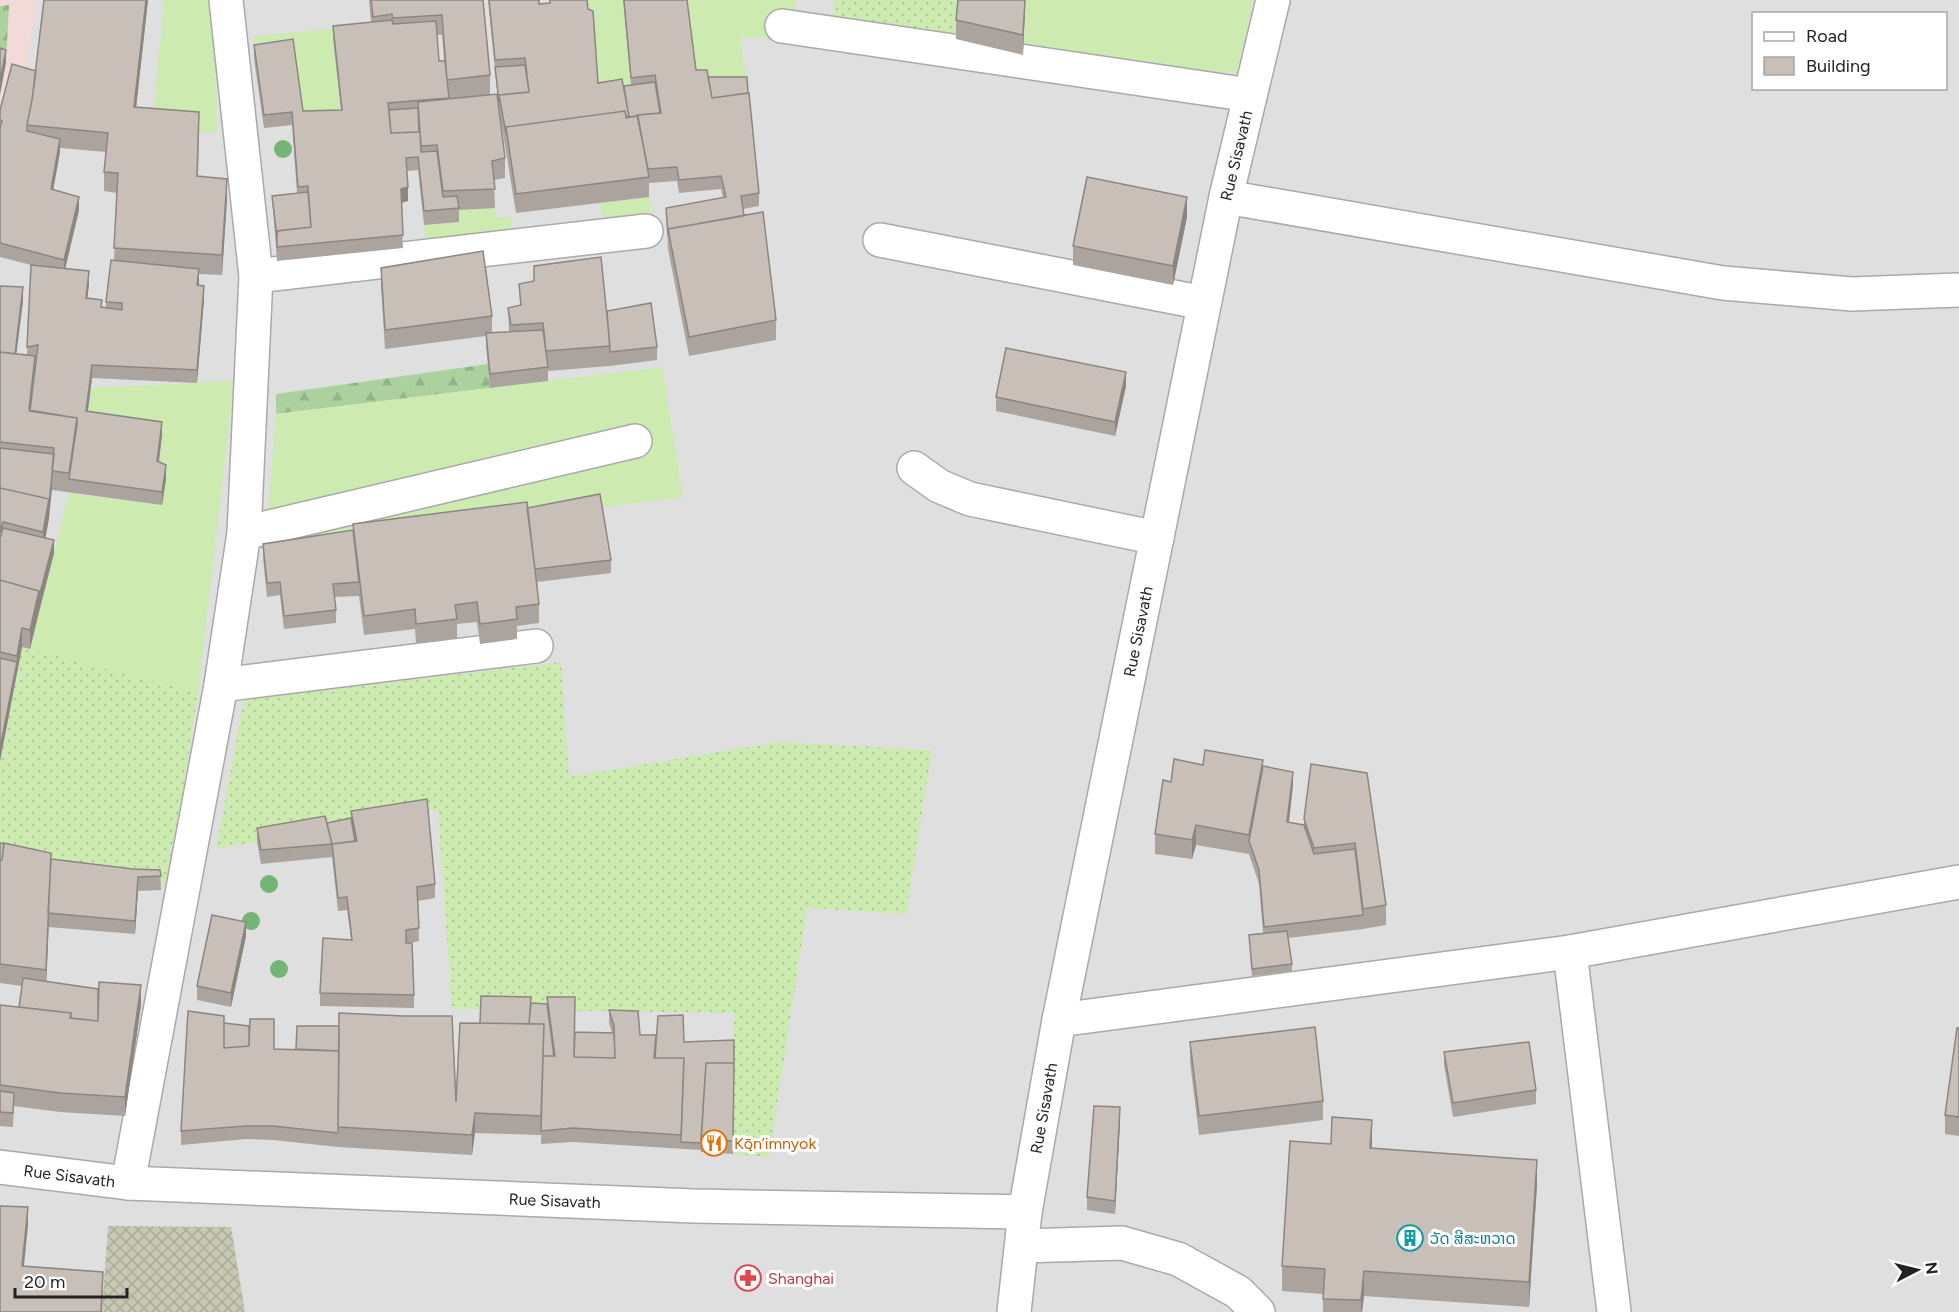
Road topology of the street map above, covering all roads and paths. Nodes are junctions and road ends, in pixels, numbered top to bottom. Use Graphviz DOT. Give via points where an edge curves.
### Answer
graph roads {
  1 [pos="226,0"];
  2 [pos="1273,0"];
  3 [pos="782,26"];
  4 [pos="1250,95"];
  5 [pos="1226,197"];
  6 [pos="646,231"];
  7 [pos="880,240"];
  8 [pos="255,276"];
  9 [pos="1959,290"];
  10 [pos="1204,303"];
  11 [pos="635,441"];
  12 [pos="914,468"];
  13 [pos="244,533"];
  14 [pos="1157,538"];
  15 [pos="536,646"];
  16 [pos="221,685"];
  17 [pos="1959,882"];
  18 [pos="1570,952"];
  19 [pos="1059,1020"];
  20 [pos="0,1167"];
  21 [pos="128,1183"];
  22 [pos="1025,1212"];
  23 [pos="1022,1246"];
  24 [pos="1014,1312"];
  25 [pos="1258,1312"];
  26 [pos="1614,1312"];
  1 -- 8 [label="street"];
  2 -- 4 [label="street, Rue Sisavath"];
  3 -- 4 [label="street"];
  4 -- 5 [label="street, Rue Sisavath"];
  5 -- 9 [label="street" via="1723,283 1852,294"];
  5 -- 10 [label="street, Rue Sisavath"];
  6 -- 8 [label="street"];
  7 -- 10 [label="street"];
  8 -- 13 [label="street"];
  10 -- 14 [label="street, Rue Sisavath"];
  11 -- 13 [label="street"];
  12 -- 14 [label="street" via="939,486 970,499"];
  13 -- 16 [label="street"];
  14 -- 19 [label="street, Rue Sisavath"];
  15 -- 16 [label="street"];
  16 -- 21 [label="street"];
  17 -- 18 [label="street"];
  18 -- 19 [label="street"];
  18 -- 26 [label="street"];
  19 -- 22 [label="street, Rue Sisavath"];
  20 -- 21 [label="street, Rue Sisavath"];
  21 -- 22 [label="street, Rue Sisavath" via="694,1206"];
  22 -- 23 [label="street"];
  23 -- 24 [label="street"];
  23 -- 25 [label="street" via="1122,1243 1178,1259 1238,1292"];
}
